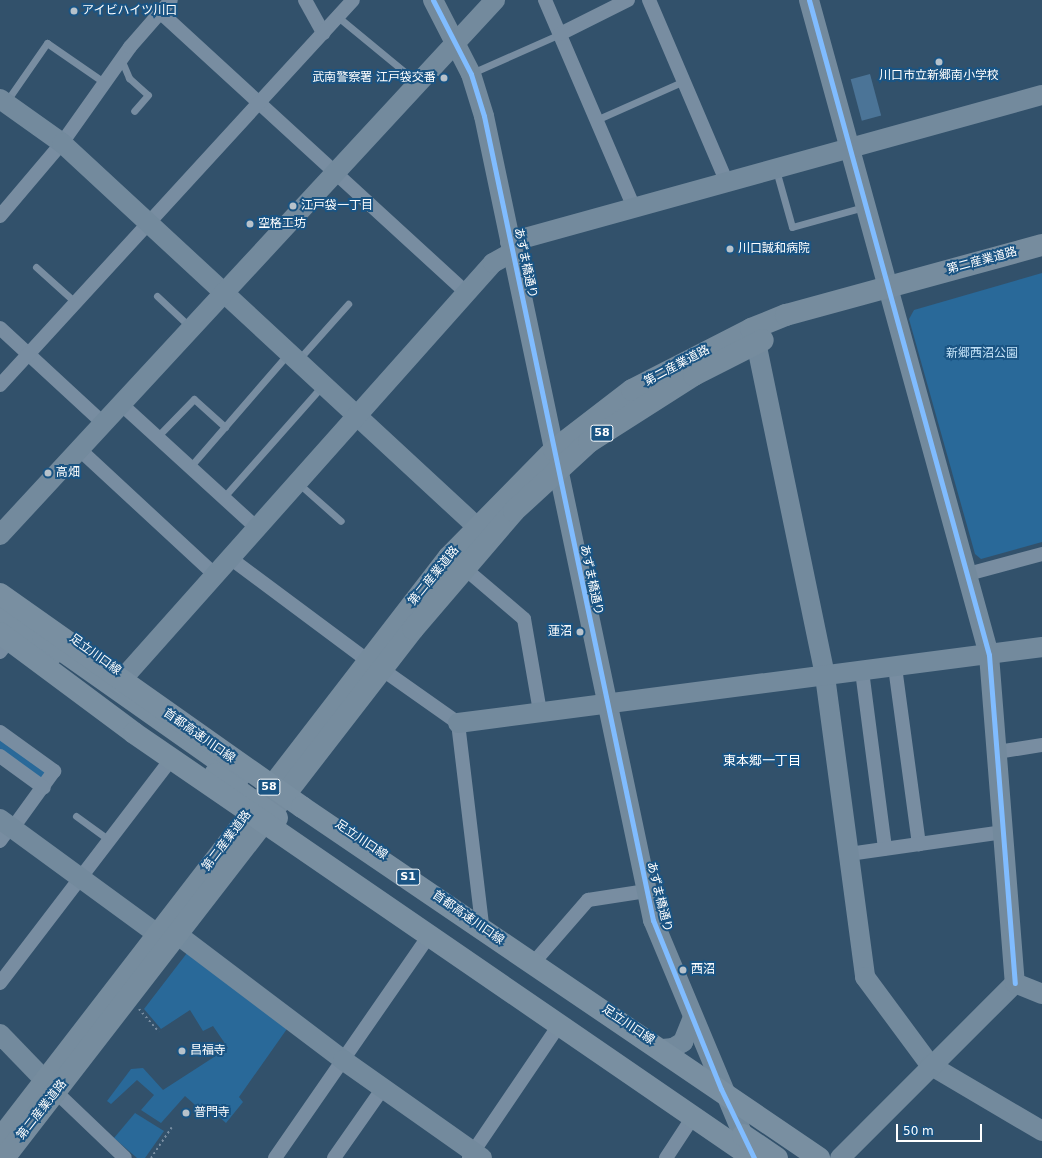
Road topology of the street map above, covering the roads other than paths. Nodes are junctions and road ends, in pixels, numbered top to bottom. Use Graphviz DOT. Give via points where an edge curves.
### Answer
graph roads {
  1 [pos="171,0"];
  2 [pos="305,0"];
  3 [pos="354,0"];
  4 [pos="433,0"];
  5 [pos="495,0"];
  6 [pos="545,0"];
  7 [pos="628,0"];
  8 [pos="649,0"];
  9 [pos="809,0"];
  10 [pos="160,12"];
  11 [pos="338,17"];
  12 [pos="323,33"];
  13 [pos="560,34"];
  14 [pos="456,42"];
  15 [pos="121,59"];
  16 [pos="471,74"];
  17 [pos="684,81"];
  18 [pos="105,83"];
  19 [pos="418,83"];
  20 [pos="1042,95"];
  21 [pos="3,101"];
  22 [pos="257,103"];
  23 [pos="134,111"];
  24 [pos="596,120"];
  25 [pos="62,143"];
  26 [pos="850,149"];
  27 [pos="776,170"];
  28 [pos="334,175"];
  29 [pos="727,183"];
  30 [pos="866,206"];
  31 [pos="634,208"];
  32 [pos="0,216"];
  33 [pos="149,224"];
  34 [pos="1042,245"];
  35 [pos="512,247"];
  36 [pos="1042,258"];
  37 [pos="36,267"];
  38 [pos="890,291"];
  39 [pos="466,292"];
  40 [pos="224,293"];
  41 [pos="157,296"];
  42 [pos="76,303"];
  43 [pos="348,304"];
  44 [pos="0,328"];
  45 [pos="192,328"];
  46 [pos="756,342"];
  47 [pos="28,355"];
  48 [pos="293,357"];
  49 [pos="0,385"];
  50 [pos="324,385"];
  51 [pos="121,404"];
  52 [pos="356,415"];
  53 [pos="103,423"];
  54 [pos="225,427"];
  55 [pos="157,437"];
  56 [pos="79,449"];
  57 [pos="555,459"];
  58 [pos="190,468"];
  59 [pos="298,483"];
  60 [pos="223,498"];
  61 [pos="341,521"];
  62 [pos="476,526"];
  63 [pos="256,528"];
  64 [pos="0,535"];
  65 [pos="1042,554"];
  66 [pos="230,558"];
  67 [pos="463,567"];
  68 [pos="968,574"];
  69 [pos="215,575"];
  70 [pos="0,585"];
  71 [pos="0,594"];
  72 [pos="0,606"];
  73 [pos="0,617"];
  74 [pos="2,642"];
  75 [pos="1042,648"];
  76 [pos="989,655"];
  77 [pos="375,665"];
  78 [pos="895,667"];
  79 [pos="862,671"];
  80 [pos="125,676"];
  81 [pos="825,676"];
  82 [pos="606,704"];
  83 [pos="540,712"];
  84 [pos="142,715"];
  85 [pos="458,723"];
  86 [pos="0,732"];
  87 [pos="1042,745"];
  88 [pos="997,752"];
  89 [pos="0,756"];
  90 [pos="169,762"];
  91 [pos="44,788"];
  92 [pos="267,803"];
  93 [pos="76,816"];
  94 [pos="6,829"];
  95 [pos="1003,832"];
  96 [pos="109,840"];
  97 [pos="919,844"];
  98 [pos="885,849"];
  99 [pos="848,854"];
  100 [pos="80,877"];
  101 [pos="646,891"];
  102 [pos="482,925"];
  103 [pos="157,934"];
  104 [pos="178,936"];
  105 [pos="424,941"];
  106 [pos="494,960"];
  107 [pos="535,961"];
  108 [pos="0,983"];
  109 [pos="1015,983"];
  110 [pos="1042,994"];
  111 [pos="692,1020"];
  112 [pos="555,1031"];
  113 [pos="0,1034"];
  114 [pos="663,1049"];
  115 [pos="342,1060"];
  116 [pos="930,1065"];
  117 [pos="51,1086"];
  118 [pos="383,1088"];
  119 [pos="721,1089"];
  120 [pos="689,1123"];
  121 [pos="1042,1131"];
  122 [pos="0,1139"];
  123 [pos="475,1156"];
  124 [pos="4,1158"];
  125 [pos="125,1158"];
  126 [pos="275,1158"];
  127 [pos="334,1158"];
  128 [pos="666,1158"];
  129 [pos="740,1158"];
  130 [pos="753,1158"];
  131 [pos="777,1158"];
  132 [pos="800,1158"];
  133 [pos="819,1158"];
  134 [pos="825,1158"];
  135 [pos="840,1158"];
  1 -- 10 [label="street"];
  2 -- 12 [label="street"];
  3 -- 11 [label="street"];
  4 -- 14 [label="street, あずま橋通り"];
  5 -- 14 [label="street"];
  6 -- 13 [label="street"];
  7 -- 13 [label="street"];
  8 -- 17 [label="street"];
  9 -- 26 [label="street"];
  10 -- 15 [label="street"];
  10 -- 22 [label="street"];
  11 -- 12 [label="street"];
  11 -- 19 [label="lane"];
  12 -- 22 [label="street"];
  13 -- 16 [label="lane"];
  13 -- 24 [label="street"];
  14 -- 16 [label="street, あずま橋通り"];
  14 -- 19 [label="street"];
  15 -- 18 [label="street"];
  15 -- 23 [label="lane" via="129,78 148,95"];
  16 -- 35 [label="street, あずま橋通り" via="484,116"];
  17 -- 24 [label="lane"];
  17 -- 29 [label="street"];
  18 -- 21 [label="lane" via="47,43"];
  18 -- 25 [label="street"];
  19 -- 28 [label="street"];
  20 -- 26 [label="street"];
  21 -- 25 [label="street"];
  22 -- 28 [label="street"];
  22 -- 33 [label="street"];
  24 -- 31 [label="street"];
  25 -- 32 [label="street"];
  25 -- 33 [label="street"];
  26 -- 27 [label="street"];
  26 -- 30 [label="street"];
  27 -- 29 [label="street"];
  27 -- 30 [label="lane" via="792,227"];
  28 -- 39 [label="street"];
  28 -- 40 [label="street"];
  29 -- 31 [label="street"];
  30 -- 38 [label="street"];
  31 -- 35 [label="street"];
  33 -- 40 [label="street"];
  33 -- 42 [label="street"];
  34 -- 38 [label="main road, 第二産業道路 / 58"];
  35 -- 39 [label="street" via="493,262"];
  35 -- 57 [label="street, あずま橋通り"];
  36 -- 38 [label="main road, 第二産業道路 / 58"];
  37 -- 42 [label="lane"];
  38 -- 46 [label="main road, 第二産業道路 / 58"];
  38 -- 57 [label="main road, 第二産業道路 / 58" via="786,315 721,342 632,390"];
  38 -- 68 [label="street"];
  39 -- 52 [label="street"];
  40 -- 45 [label="street"];
  40 -- 48 [label="street"];
  41 -- 45 [label="lane"];
  42 -- 47 [label="street"];
  43 -- 48 [label="lane"];
  44 -- 47 [label="street"];
  45 -- 51 [label="street"];
  46 -- 57 [label="main road, 第二産業道路 / 58" via="640,407"];
  46 -- 81 [label="street"];
  47 -- 49 [label="street"];
  47 -- 53 [label="street"];
  48 -- 50 [label="street"];
  48 -- 54 [label="lane"];
  50 -- 52 [label="street"];
  50 -- 60 [label="lane"];
  51 -- 53 [label="street"];
  51 -- 55 [label="street"];
  52 -- 59 [label="street"];
  52 -- 62 [label="street"];
  53 -- 56 [label="street"];
  54 -- 55 [label="lane" via="194,399"];
  54 -- 58 [label="lane"];
  55 -- 58 [label="street"];
  56 -- 64 [label="street"];
  56 -- 69 [label="street"];
  57 -- 62 [label="main road, 第二産業道路 / 58"];
  57 -- 67 [label="main road, 第二産業道路 / 58"];
  57 -- 82 [label="street, あずま橋通り"];
  58 -- 60 [label="street"];
  59 -- 61 [label="lane"];
  59 -- 63 [label="street"];
  60 -- 63 [label="street"];
  62 -- 77 [label="main road, 第二産業道路 / 58"];
  63 -- 66 [label="street"];
  65 -- 68 [label="street"];
  66 -- 69 [label="street"];
  66 -- 77 [label="street"];
  67 -- 77 [label="main road, 第二産業道路 / 58"];
  67 -- 83 [label="street" via="524,619"];
  68 -- 76 [label="street"];
  69 -- 80 [label="street"];
  70 -- 80 [label="street, 足立川口線"];
  71 -- 133 [label="highway, 首都高速川口線 / S1, bridge" via="295,803"];
  72 -- 84 [label="highway"];
  73 -- 84 [label="highway"];
  74 -- 90 [label="street, 足立川口線"];
  74 -- 130 [label="highway, bridge"];
  75 -- 76 [label="street"];
  76 -- 78 [label="street"];
  76 -- 88 [label="street"];
  77 -- 85 [label="street"];
  77 -- 92 [label="main road, 第二産業道路 / 58"];
  78 -- 79 [label="street"];
  78 -- 97 [label="street"];
  79 -- 81 [label="street"];
  79 -- 98 [label="street"];
  80 -- 92 [label="street, 足立川口線"];
  81 -- 82 [label="street"];
  81 -- 99 [label="street"];
  82 -- 83 [label="street"];
  82 -- 101 [label="street, あずま橋通り"];
  83 -- 85 [label="street"];
  84 -- 92 [label="highway"];
  85 -- 102 [label="street"];
  86 -- 91 [label="street" via="54,771"];
  87 -- 88 [label="street"];
  88 -- 95 [label="street"];
  89 -- 91 [label="street"];
  90 -- 92 [label="street, 足立川口線"];
  90 -- 96 [label="street"];
  91 -- 94 [label="street"];
  92 -- 102 [label="street, 足立川口線"];
  92 -- 103 [label="main road, 第二産業道路 / 58"];
  92 -- 104 [label="main road, 第二産業道路 / 58"];
  92 -- 105 [label="street, 足立川口線"];
  92 -- 106 [label="highway"];
  93 -- 96 [label="lane"];
  94 -- 100 [label="street"];
  95 -- 97 [label="street"];
  95 -- 109 [label="street"];
  96 -- 100 [label="street"];
  97 -- 98 [label="street"];
  98 -- 99 [label="street"];
  99 -- 116 [label="street" via="865,977"];
  100 -- 103 [label="street"];
  100 -- 108 [label="street"];
  101 -- 107 [label="street" via="588,900"];
  101 -- 111 [label="street, あずま橋通り" via="662,946"];
  102 -- 107 [label="street, 足立川口線"];
  103 -- 117 [label="main road, 第二産業道路 / 58"];
  104 -- 115 [label="street"];
  104 -- 117 [label="main road, 第二産業道路 / 58"];
  105 -- 112 [label="street, 足立川口線"];
  105 -- 115 [label="street"];
  106 -- 131 [label="highway, bridge"];
  106 -- 132 [label="highway"];
  107 -- 114 [label="street, 足立川口線"];
  109 -- 110 [label="street"];
  109 -- 116 [label="street"];
  111 -- 114 [label="street" via="683,1042 673,1048"];
  111 -- 119 [label="street, あずま橋通り"];
  112 -- 120 [label="street, 足立川口線"];
  112 -- 123 [label="street"];
  113 -- 117 [label="street"];
  114 -- 119 [label="street, 足立川口線"];
  115 -- 118 [label="street"];
  115 -- 126 [label="street"];
  116 -- 121 [label="street"];
  116 -- 135 [label="street"];
  117 -- 122 [label="main road, 第二産業道路 / 58"];
  117 -- 124 [label="main road, 第二産業道路 / 58"];
  117 -- 125 [label="street"];
  118 -- 123 [label="street"];
  118 -- 127 [label="street"];
  119 -- 130 [label="street, あずま橋通り"];
  119 -- 134 [label="street, 足立川口線"];
  120 -- 128 [label="street"];
  120 -- 129 [label="street, 足立川口線"];
}
